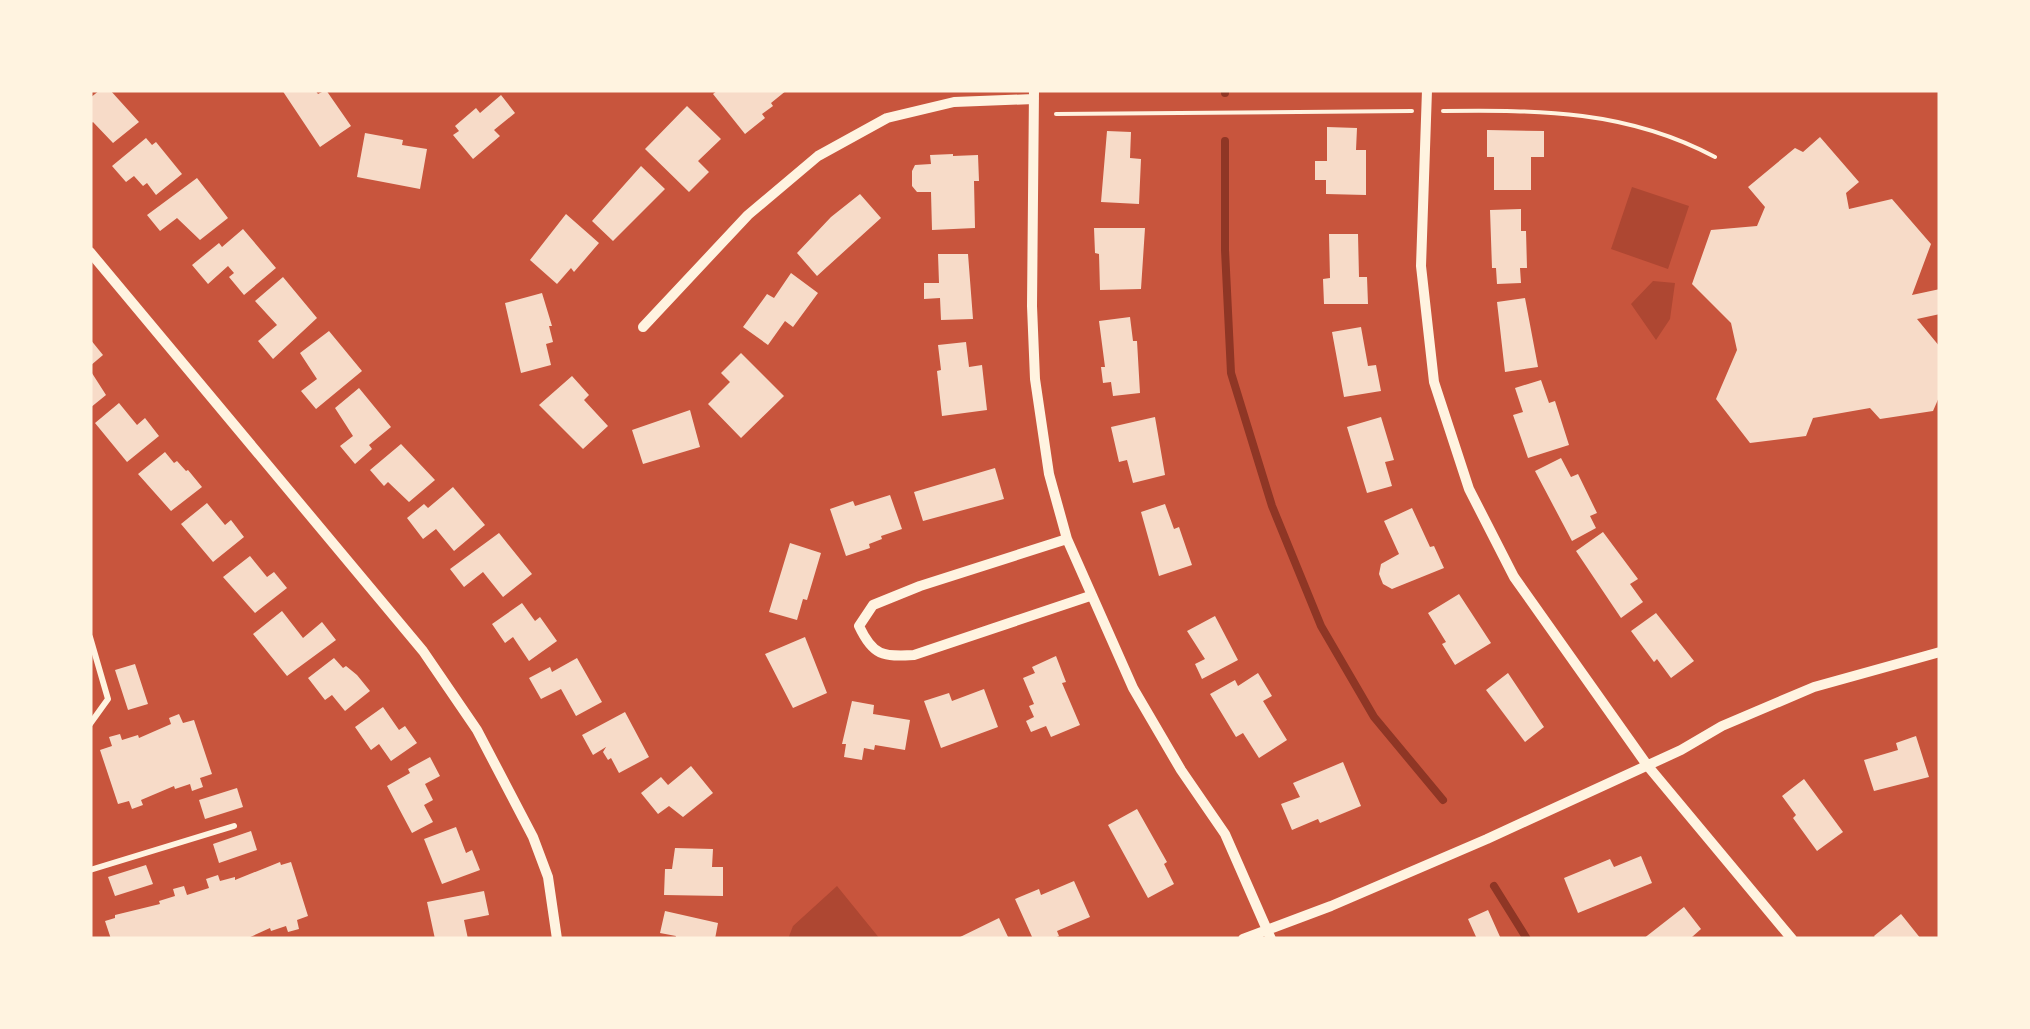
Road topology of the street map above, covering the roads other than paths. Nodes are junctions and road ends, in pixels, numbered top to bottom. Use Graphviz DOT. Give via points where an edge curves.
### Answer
graph roads {
  1 [pos="1427,90"];
  2 [pos="1034,94"];
  3 [pos="90,252"];
  4 [pos="643,327"];
  5 [pos="1067,539"];
  6 [pos="1090,596"];
  7 [pos="90,637"];
  8 [pos="1940,652"];
  9 [pos="90,724"];
  10 [pos="1647,765"];
  11 [pos="234,826"];
  12 [pos="90,870"];
  13 [pos="1270,934"];
  14 [pos="557,939"];
  15 [pos="1244,939"];
  16 [pos="1792,939"];
  1 -- 10 [label="street" via="1422,266 1434,382 1463,472 1514,577"];
  2 -- 4 [label="street" via="887,118 818,156 748,215"];
  2 -- 5 [label="street" via="1036,380 1049,474"];
  3 -- 14 [label="street" via="423,651 478,730 533,837 548,877"];
  5 -- 6 [label="street"];
  5 -- 6 [label="street" via="873,605 859,626 868,646 888,657 914,654"];
  6 -- 13 [label="street" via="1132,688 1224,834"];
  7 -- 9 [label="lane" via="108,699"];
  8 -- 10 [label="street" via="1814,687"];
  10 -- 13 [label="street"];
  10 -- 16 [label="street"];
  11 -- 12 [label="lane"];
  13 -- 15 [label="street"];
}
